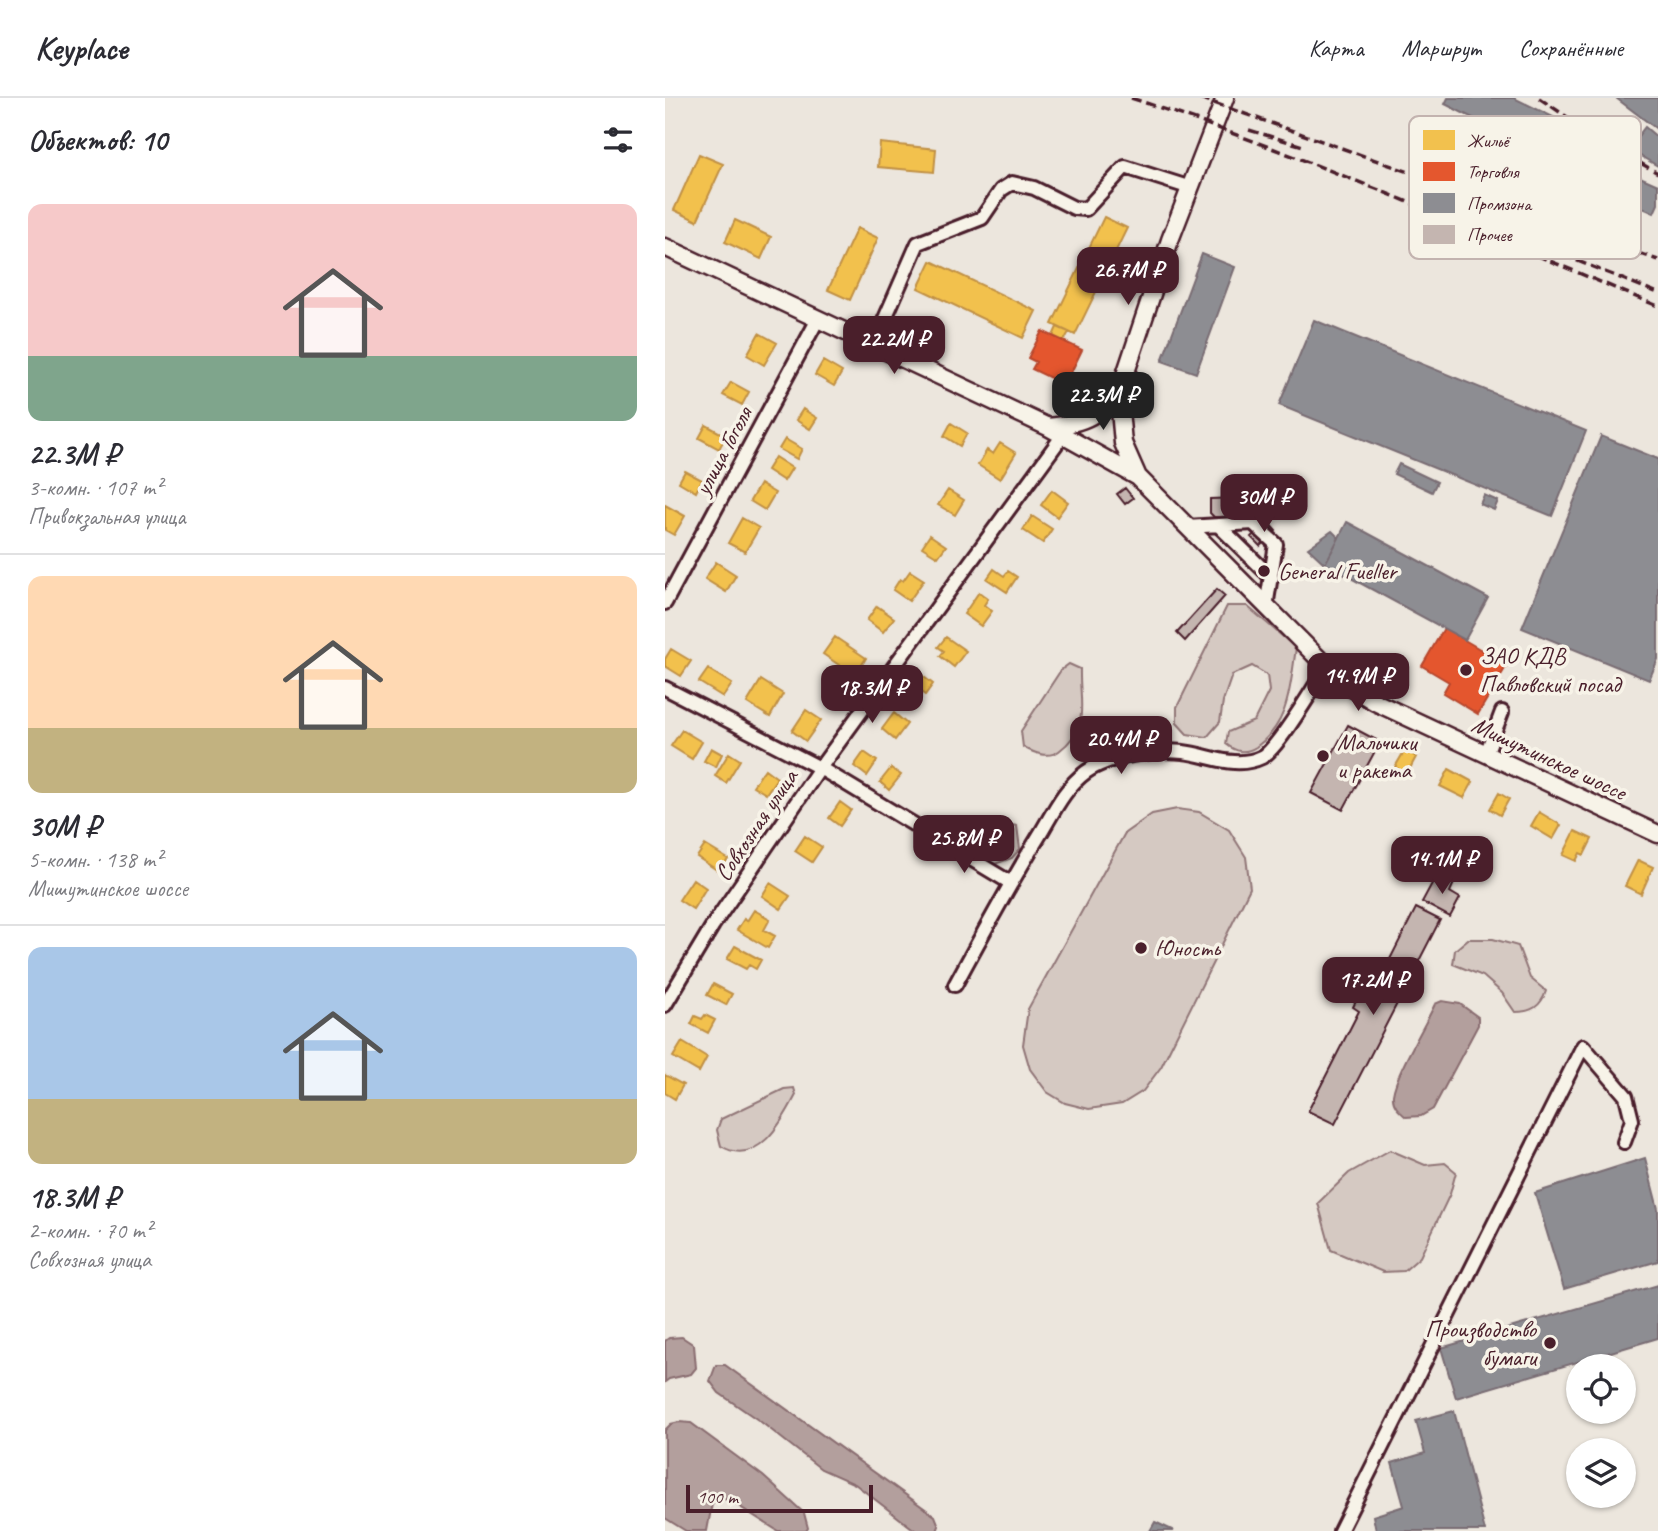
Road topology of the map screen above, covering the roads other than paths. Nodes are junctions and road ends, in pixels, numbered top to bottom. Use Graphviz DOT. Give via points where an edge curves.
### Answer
graph roads {
  1 [pos="1224,98"];
  2 [pos="1191,188"];
  3 [pos="665,247"];
  4 [pos="818,319"];
  5 [pos="873,345"];
  6 [pos="1123,381"];
  7 [pos="1048,427"];
  8 [pos="1063,435"];
  9 [pos="1138,477"];
  10 [pos="1219,525"];
  11 [pos="1187,527"];
  12 [pos="1272,578"];
  13 [pos="665,603"];
  14 [pos="1266,607"];
  15 [pos="1327,667"];
  16 [pos="665,688"];
  17 [pos="1502,712"];
  18 [pos="1486,754"];
  19 [pos="820,768"];
  20 [pos="1658,834"];
  21 [pos="1011,883"];
  22 [pos="955,985"];
  23 [pos="670,986"];
  24 [pos="665,1005"];
  25 [pos="1624,1142"];
  26 [pos="1340,1531"];
  1 -- 2 [label="main road"];
  2 -- 5 [label="street" via="1125,167 1086,209 1012,183 1001,190 982,218 918,243"];
  2 -- 6 [label="main road"];
  3 -- 4 [label="main road"];
  4 -- 5 [label="main road"];
  4 -- 13 [label="street, улица Гоголя"];
  5 -- 7 [label="main road"];
  6 -- 7 [label="main road" via="1110,402 1091,418"];
  6 -- 9 [label="main road" via="1123,443"];
  7 -- 8 [label="main road"];
  8 -- 9 [label="main road"];
  8 -- 19 [label="street, Совхозная улица"];
  9 -- 11 [label="main road, Мишутинское шоссе"];
  10 -- 11 [label="street"];
  10 -- 12 [label="street"];
  10 -- 12 [label="street" via="1253,523 1276,544"];
  11 -- 14 [label="main road, Мишутинское шоссе"];
  12 -- 14 [label="street"];
  14 -- 15 [label="main road, Мишутинское шоссе"];
  15 -- 18 [label="main road, Мишутинское шоссе" via="1375,702"];
  15 -- 21 [label="street" via="1264,756 1244,762 1155,752 1088,770 1069,786"];
  16 -- 19 [label="street"];
  17 -- 18 [label="street"];
  18 -- 20 [label="main road, Мишутинское шоссе"];
  19 -- 21 [label="street"];
  19 -- 23 [label="street, Совхозная улица"];
  21 -- 22 [label="street"];
  23 -- 24 [label="street, Совхозная улица"];
  25 -- 26 [label="street" via="1632,1120 1626,1096 1583,1046"];
}
